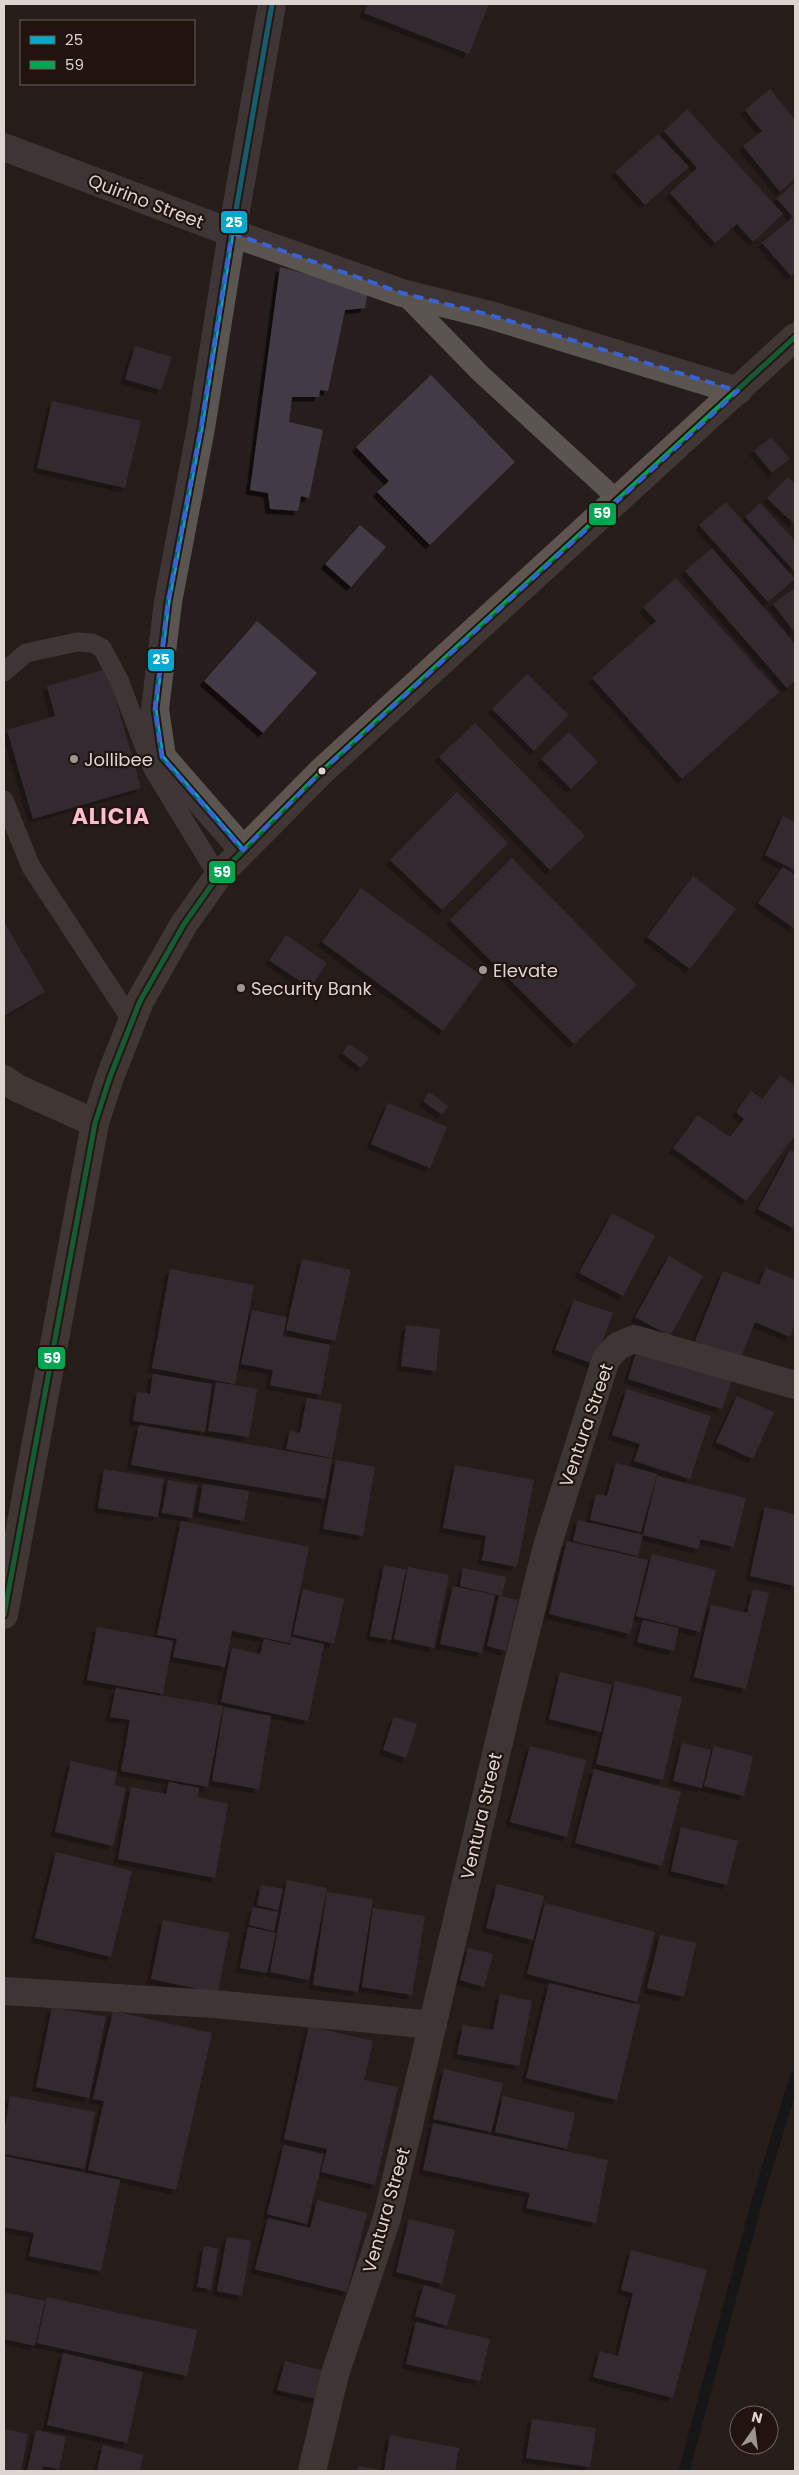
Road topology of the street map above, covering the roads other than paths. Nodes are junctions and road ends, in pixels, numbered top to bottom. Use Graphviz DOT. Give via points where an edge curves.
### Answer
graph roads {
  1 [pos="272,4"];
  2 [pos="4,148"];
  3 [pos="232,233"];
  4 [pos="402,293"];
  5 [pos="795,337"];
  6 [pos="738,391"];
  7 [pos="618,499"];
  8 [pos="4,672"];
  9 [pos="4,800"];
  10 [pos="242,850"];
  11 [pos="218,876"];
  12 [pos="132,1021"];
  13 [pos="8,1087"];
  14 [pos="95,1124"];
  15 [pos="795,1385"];
  16 [pos="4,1615"];
  17 [pos="4,1991"];
  18 [pos="433,2025"];
  19 [pos="312,2471"];
  1 -- 3 [label="street"];
  2 -- 3 [label="street, Quirino Street"];
  3 -- 4 [label="street, Quirino Street"];
  3 -- 10 [label="street" via="201,428 168,602 155,709 162,757"];
  4 -- 6 [label="street, Quirino Street" via="499,318"];
  4 -- 7 [label="lane" via="481,374"];
  5 -- 6 [label="main road"];
  6 -- 7 [label="main road"];
  7 -- 10 [label="main road" via="322,771"];
  8 -- 11 [label="lane" via="26,653 77,642 92,643 102,648 119,680 153,769"];
  9 -- 12 [label="lane" via="31,867"];
  10 -- 11 [label="main road"];
  11 -- 12 [label="main road" via="184,924"];
  12 -- 14 [label="main road"];
  13 -- 14 [label="main road"];
  14 -- 16 [label="main road"];
  15 -- 18 [label="street, Ventura Street" via="634,1339 618,1346 606,1359 546,1550"];
  17 -- 18 [label="street" via="214,2004"];
  18 -- 19 [label="street, Ventura Street" via="387,2218 335,2374"];
}
